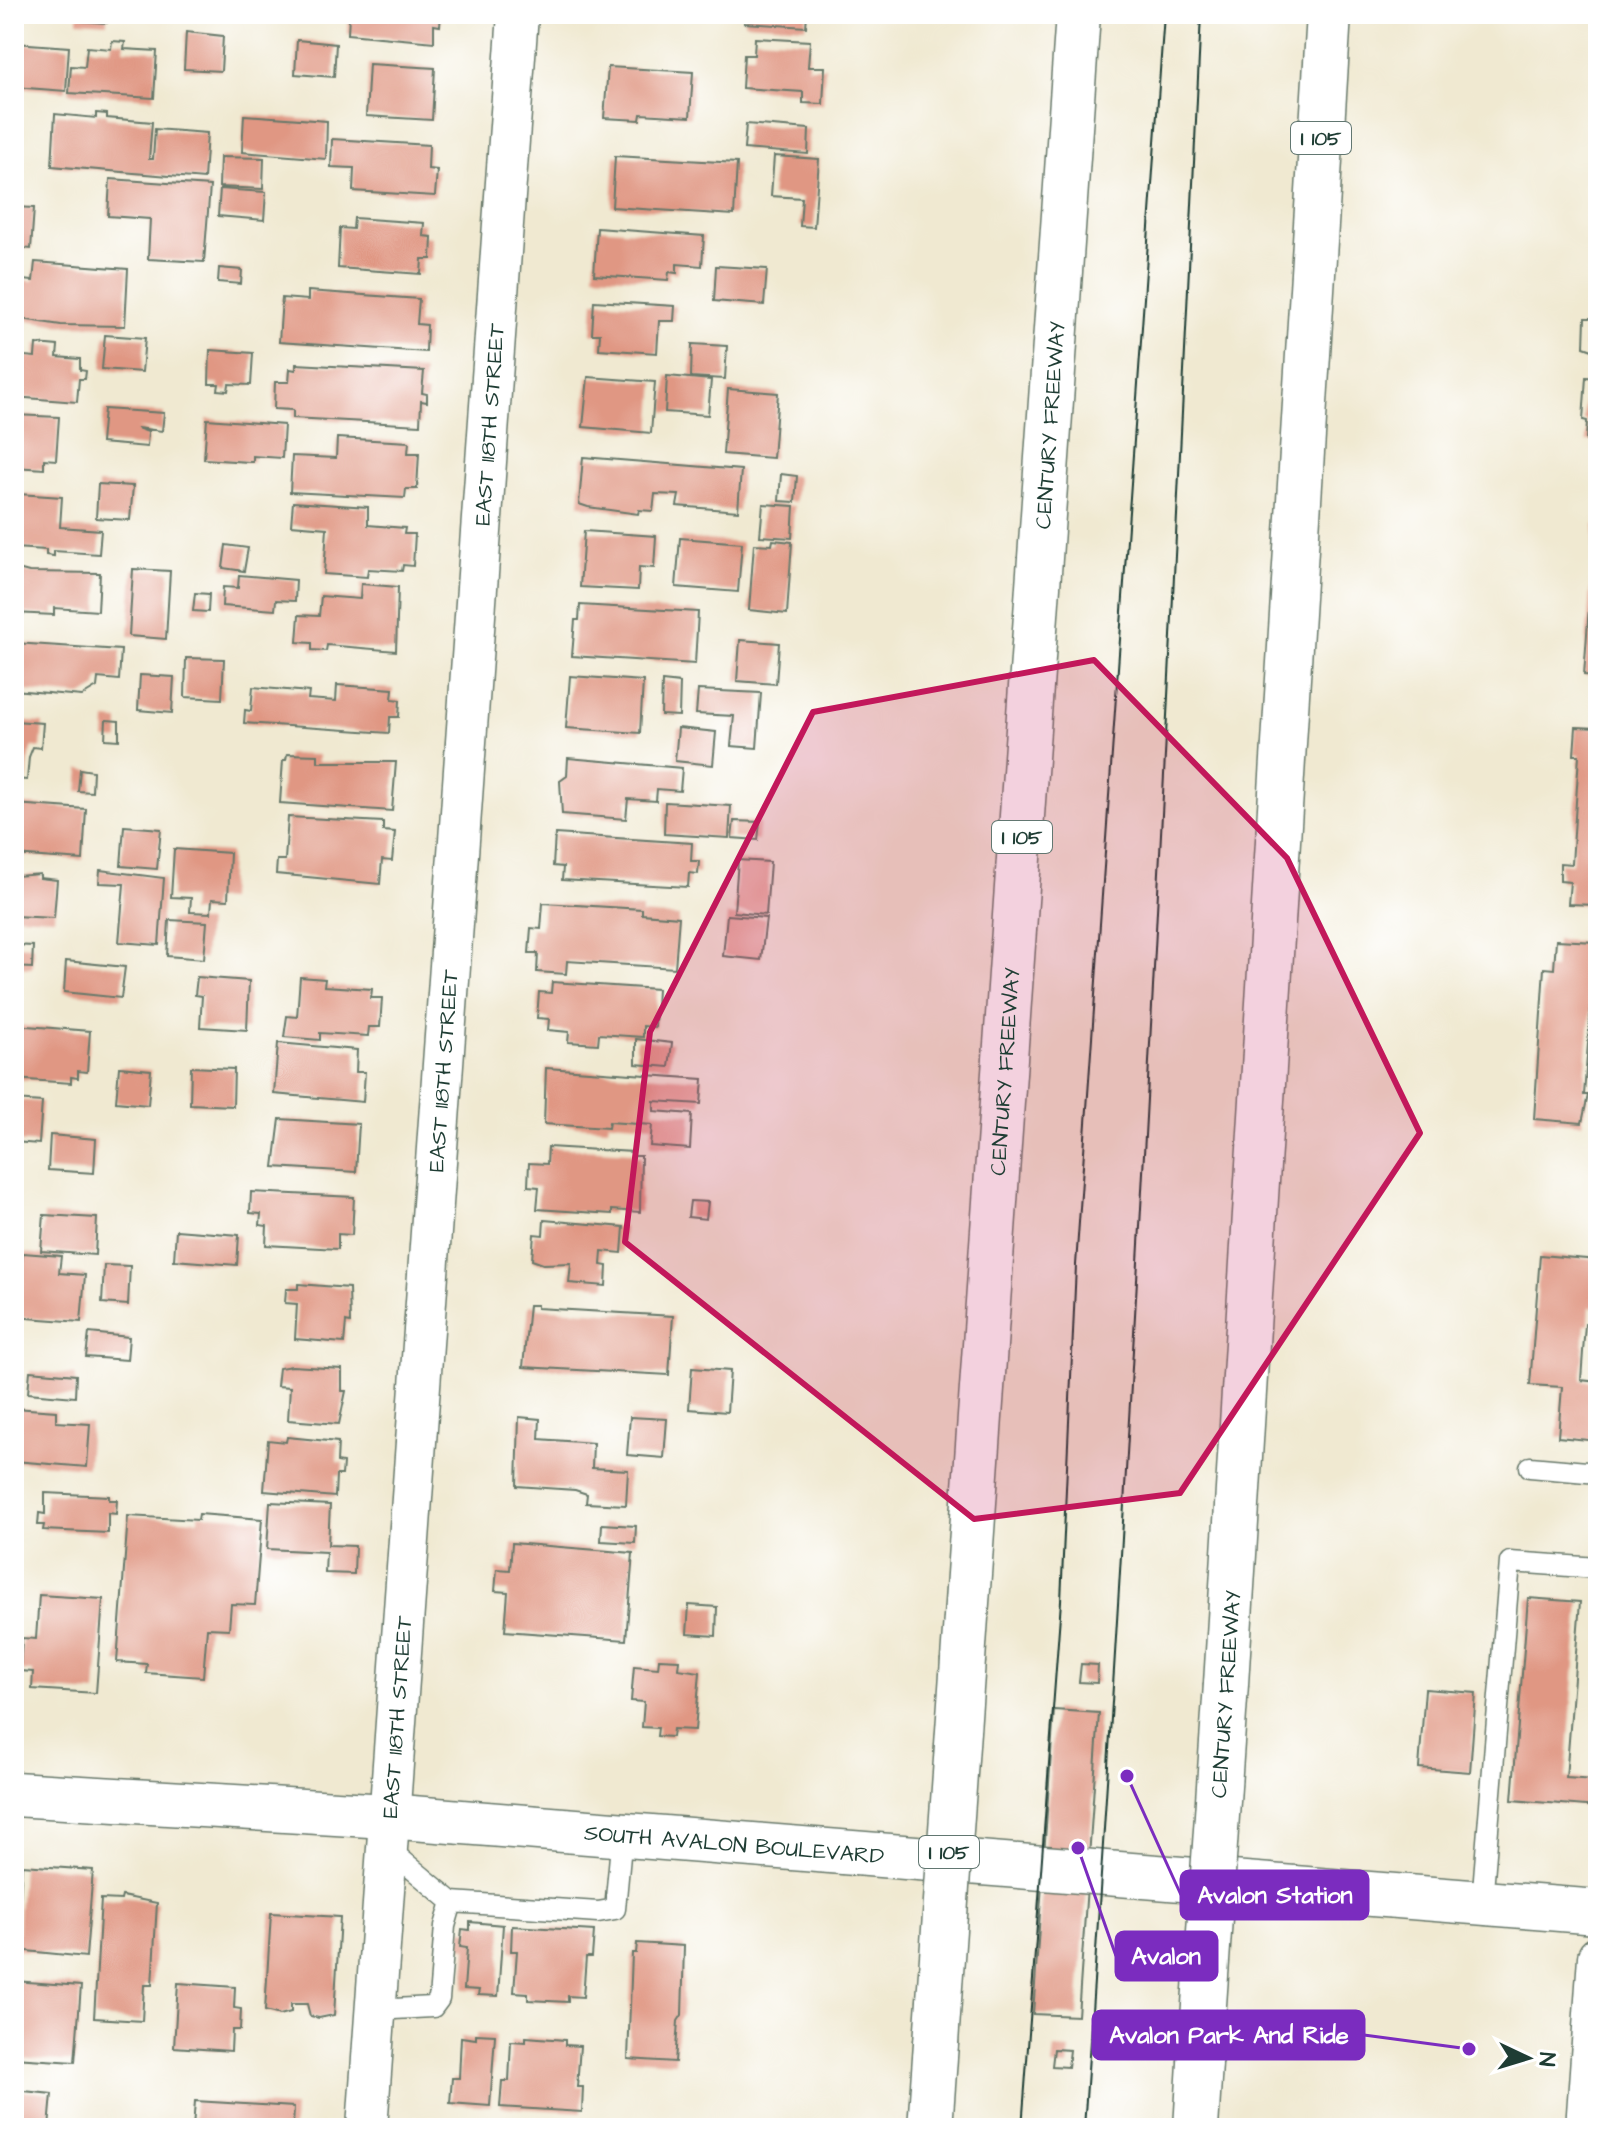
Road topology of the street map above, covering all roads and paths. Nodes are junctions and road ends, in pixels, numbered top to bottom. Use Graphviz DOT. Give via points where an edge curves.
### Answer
graph roads {
  1 [pos="518,14"];
  2 [pos="1078,14"];
  3 [pos="1329,14"];
  4 [pos="1530,1467"];
  5 [pos="1598,1473"];
  6 [pos="1598,1568"];
  7 [pos="14,1794"];
  8 [pos="386,1831"];
  9 [pos="622,1834"];
  10 [pos="452,1902"];
  11 [pos="1482,1902"];
  12 [pos="1598,1912"];
  13 [pos="1598,1957"];
  14 [pos="374,2010"];
  15 [pos="367,2128"];
  16 [pos="930,2128"];
  17 [pos="1196,2128"];
  18 [pos="1586,2128"];
  1 -- 8 [label="street, EAST 118TH STREET"];
  2 -- 16 [label="main road, CENTURY FREEWAY / I 105, bridge"];
  3 -- 17 [label="main road, CENTURY FREEWAY / I 105, bridge"];
  4 -- 5 [label="lane"];
  6 -- 11 [label="lane" via="1510,1562"];
  7 -- 8 [label="main road, SOUTH AVALON BOULEVARD"];
  8 -- 9 [label="main road, SOUTH AVALON BOULEVARD"];
  8 -- 10 [label="lane"];
  8 -- 14 [label="street, EAST 118TH STREET"];
  9 -- 10 [label="lane" via="615,1909"];
  9 -- 11 [label="main road, SOUTH AVALON BOULEVARD"];
  10 -- 14 [label="lane" via="439,1999 433,2007"];
  11 -- 12 [label="main road, SOUTH AVALON BOULEVARD"];
  13 -- 18 [label="street"];
  14 -- 15 [label="street, EAST 118TH STREET"];
}
